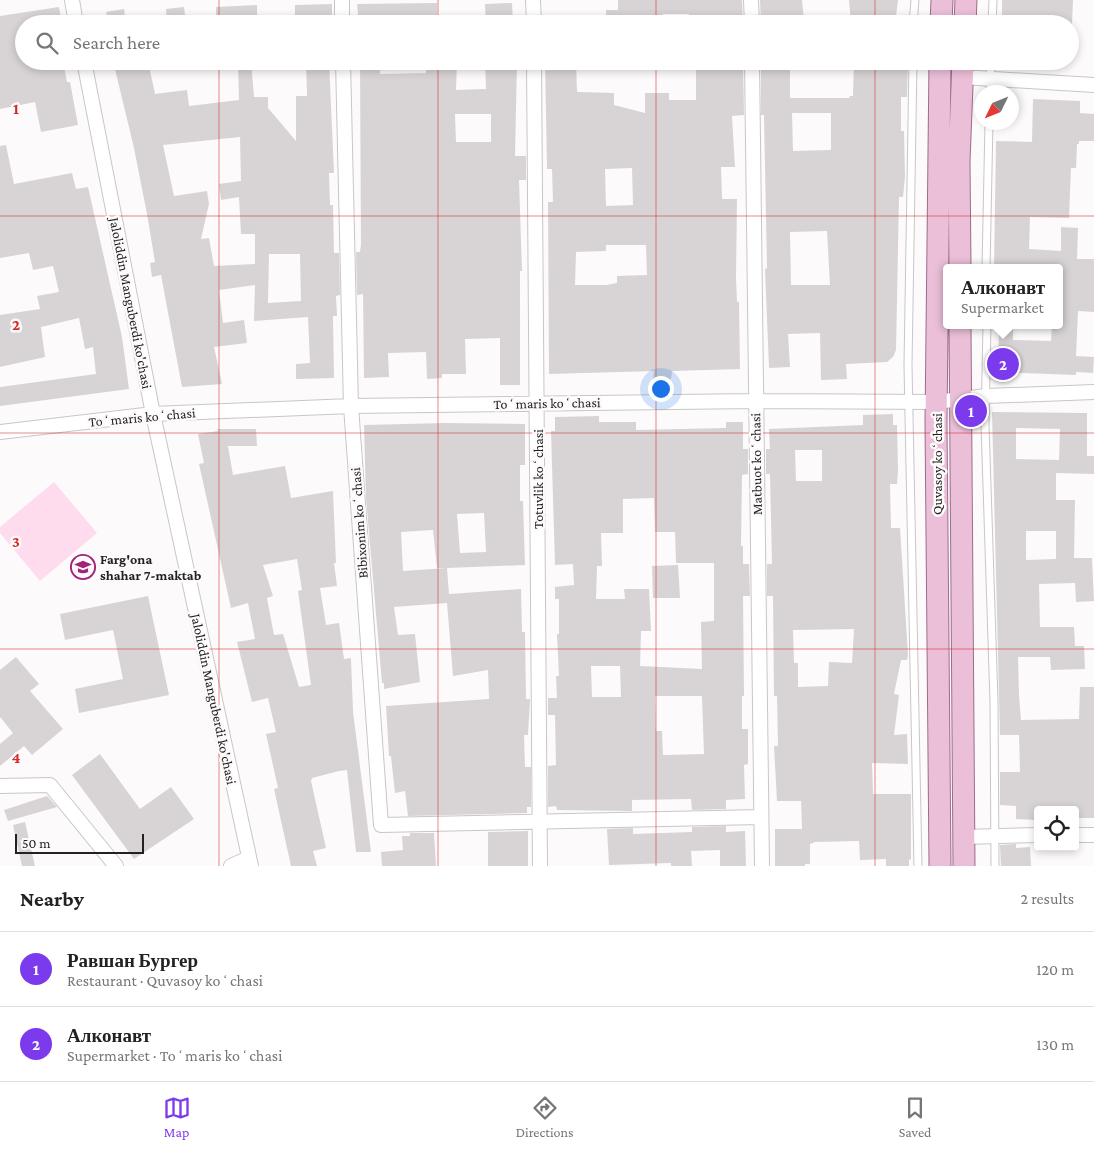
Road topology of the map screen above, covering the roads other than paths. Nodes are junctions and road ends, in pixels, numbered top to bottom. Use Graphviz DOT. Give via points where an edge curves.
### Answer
graph roads {
  1 [pos="72,0"];
  2 [pos="342,0"];
  3 [pos="533,0"];
  4 [pos="751,0"];
  5 [pos="915,0"];
  6 [pos="942,0"];
  7 [pos="966,0"];
  8 [pos="993,0"];
  9 [pos="74,15"];
  10 [pos="342,15"];
  11 [pos="534,15"];
  12 [pos="752,15"];
  13 [pos="914,15"];
  14 [pos="941,15"];
  15 [pos="965,15"];
  16 [pos="992,15"];
  17 [pos="86,70"];
  18 [pos="343,70"];
  19 [pos="534,70"];
  20 [pos="752,70"];
  21 [pos="913,70"];
  22 [pos="940,70"];
  23 [pos="991,70"];
  24 [pos="962,79"];
  25 [pos="987,85"];
  26 [pos="991,85"];
  27 [pos="1094,85"];
  28 [pos="1019,86"];
  29 [pos="989,130"];
  30 [pos="960,264"];
  31 [pos="986,264"];
  32 [pos="960,329"];
  33 [pos="987,329"];
  34 [pos="1094,392"];
  35 [pos="986,396"];
  36 [pos="961,399"];
  37 [pos="756,401"];
  38 [pos="909,402"];
  39 [pos="936,402"];
  40 [pos="537,403"];
  41 [pos="351,406"];
  42 [pos="153,414"];
  43 [pos="0,432"];
  44 [pos="0,786"];
  45 [pos="761,817"];
  46 [pos="540,820"];
  47 [pos="963,829"];
  48 [pos="996,835"];
  49 [pos="1034,835"];
  50 [pos="1079,835"];
  51 [pos="1094,835"];
  52 [pos="250,862"];
  53 [pos="116,866"];
  54 [pos="231,866"];
  55 [pos="540,866"];
  56 [pos="762,866"];
  57 [pos="918,866"];
  58 [pos="940,866"];
  59 [pos="964,866"];
  60 [pos="995,866"];
  1 -- 9 [label="street"];
  2 -- 10 [label="street"];
  3 -- 11 [label="street"];
  4 -- 12 [label="street"];
  5 -- 13 [label="lane"];
  6 -- 14 [label="main road"];
  7 -- 15 [label="main road"];
  8 -- 16 [label="lane"];
  17 -- 42 [label="street, Jaloliddin Manguberdi ko'chasi"];
  18 -- 41 [label="street, Bibixonim koʻchasi"];
  19 -- 40 [label="street, Totuvlik koʻchasi"];
  20 -- 37 [label="street, Matbuot koʻchasi"];
  21 -- 38 [label="lane"];
  22 -- 39 [label="main road, Quvasoy koʻchasi"];
  23 -- 26 [label="lane"];
  24 -- 25 [label="street"];
  24 -- 30 [label="main road"];
  27 -- 28 [label="street"];
  29 -- 31 [label="lane"];
  32 -- 36 [label="main road, Quvasoy koʻchasi"];
  33 -- 35 [label="lane"];
  34 -- 35 [label="street, Toʻmaris koʻchasi"];
  35 -- 36 [label="street, Toʻmaris koʻchasi"];
  35 -- 48 [label="lane"];
  36 -- 39 [label="street, Toʻmaris koʻchasi"];
  36 -- 47 [label="main road, Quvasoy koʻchasi"];
  37 -- 38 [label="street, Toʻmaris koʻchasi"];
  37 -- 40 [label="street, Toʻmaris koʻchasi"];
  37 -- 45 [label="street, Matbuot koʻchasi"];
  38 -- 39 [label="street, Toʻmaris koʻchasi"];
  38 -- 57 [label="lane"];
  39 -- 58 [label="main road, Quvasoy koʻchasi"];
  40 -- 41 [label="street, Toʻmaris koʻchasi"];
  40 -- 46 [label="street, Totuvlik koʻchasi"];
  41 -- 42 [label="street, Toʻmaris koʻchasi"];
  41 -- 46 [label="street, Bibixonim koʻchasi" via="381,824"];
  42 -- 43 [label="street, Toʻmaris koʻchasi"];
  42 -- 52 [label="street, Jaloliddin Manguberdi ko'chasi"];
  44 -- 53 [label="street" via="50,785"];
  45 -- 46 [label="street"];
  45 -- 56 [label="street, Matbuot koʻchasi"];
  46 -- 55 [label="street, Totuvlik koʻchasi"];
  47 -- 48 [label="street"];
  47 -- 59 [label="main road, Quvasoy koʻchasi"];
  48 -- 49 [label="street"];
  48 -- 60 [label="lane"];
  50 -- 51 [label="street"];
  52 -- 54 [label="street"];
}
